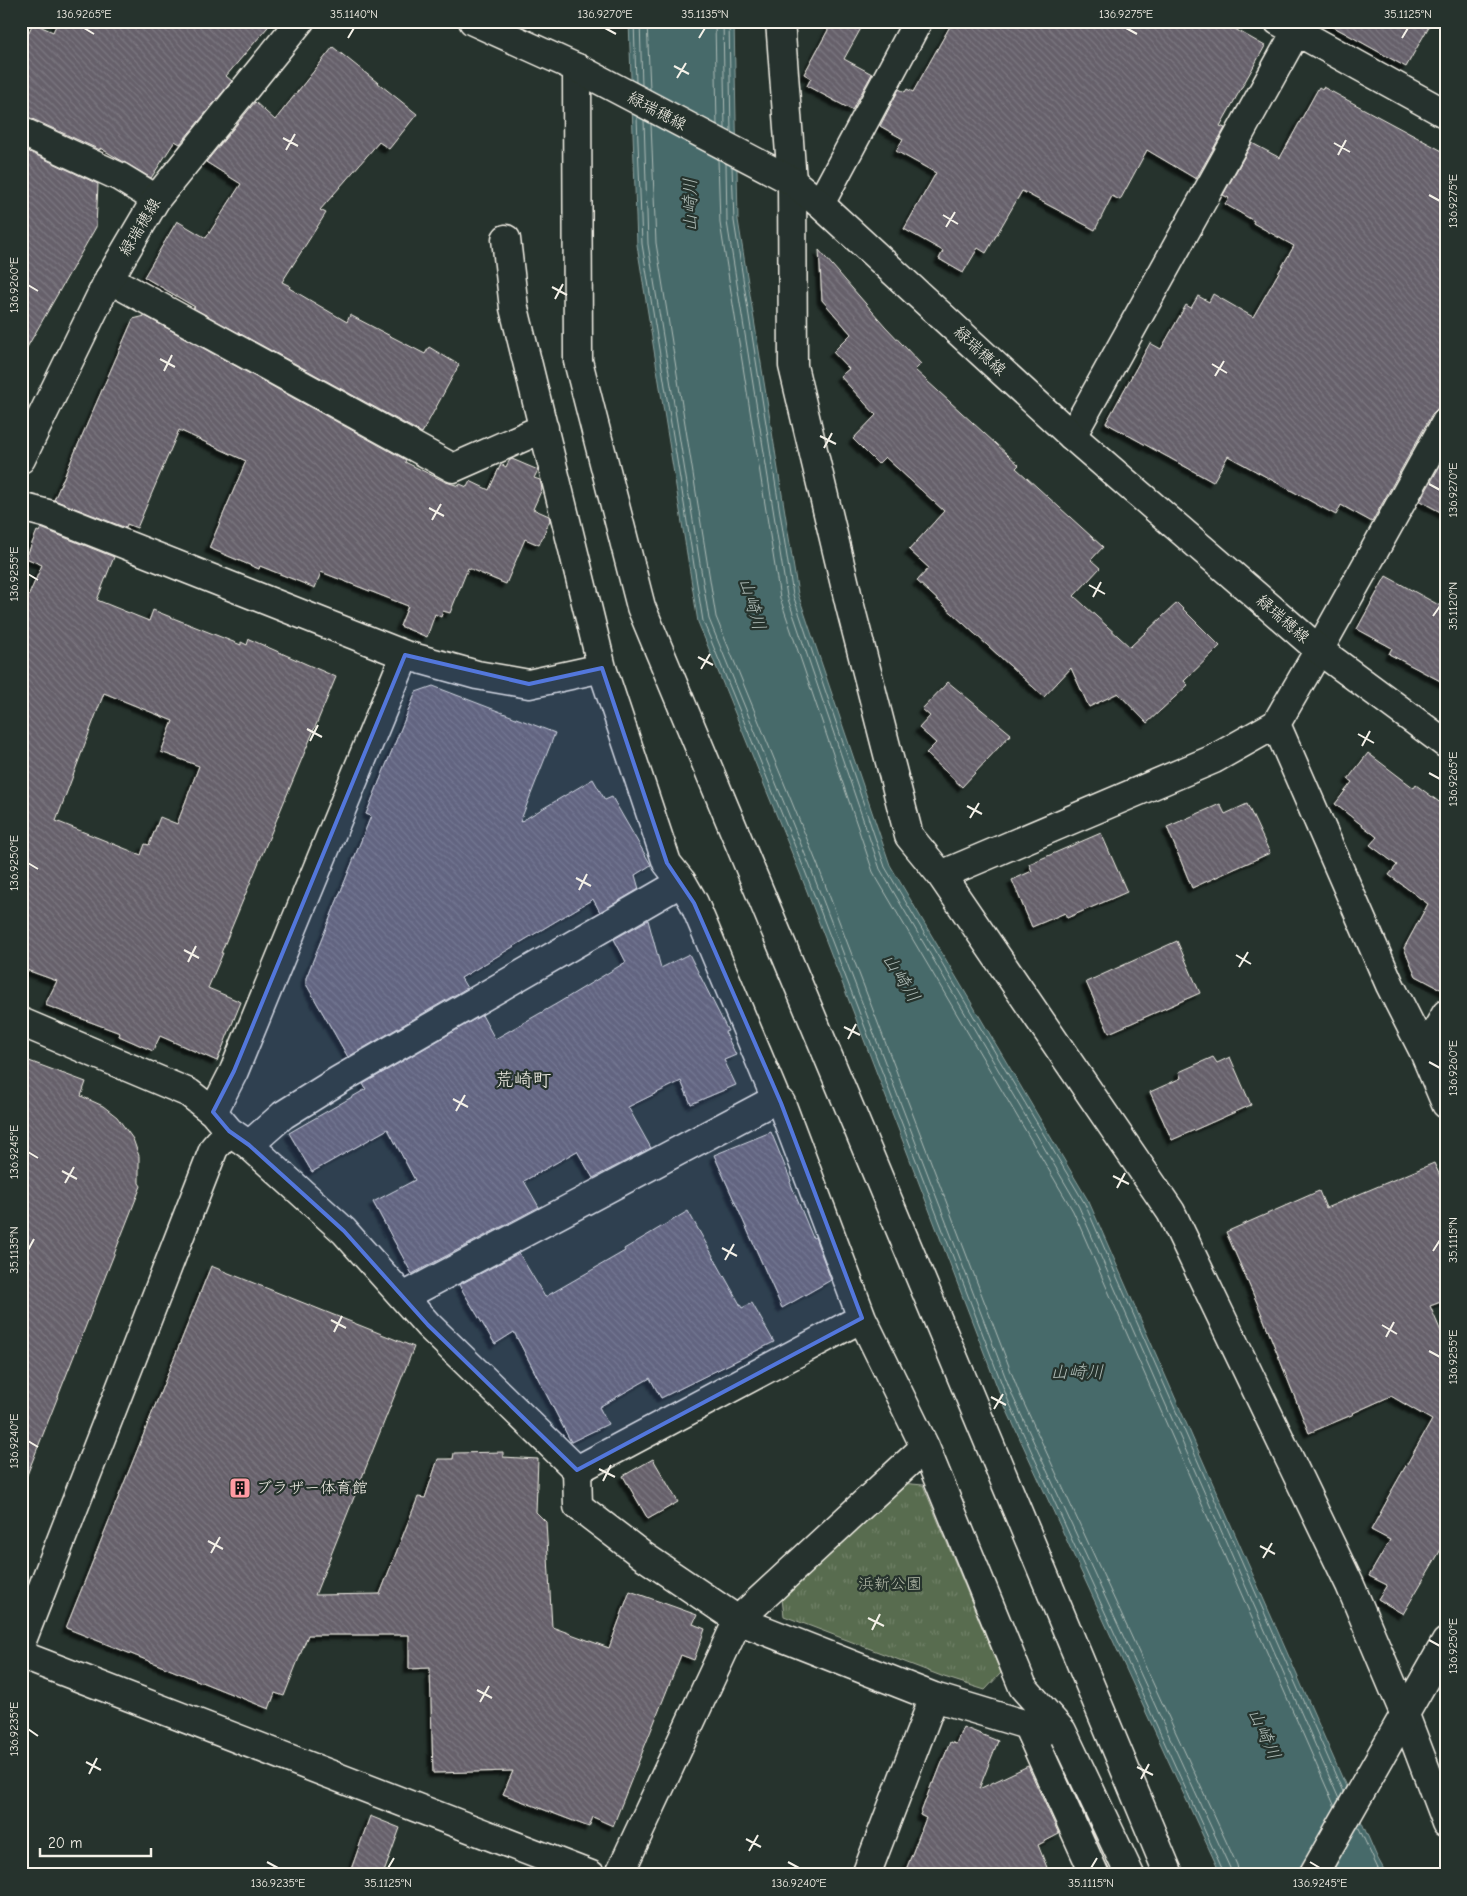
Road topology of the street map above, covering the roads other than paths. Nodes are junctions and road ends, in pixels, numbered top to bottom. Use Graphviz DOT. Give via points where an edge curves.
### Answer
graph roads {
  1 [pos="300,21"];
  2 [pos="473,21"];
  3 [pos="780,21"];
  4 [pos="918,21"];
  5 [pos="1292,25"];
  6 [pos="577,68"];
  7 [pos="1446,114"];
  8 [pos="21,132"];
  9 [pos="784,177"];
  10 [pos="156,199"];
  11 [pos="820,204"];
  12 [pos="506,240"];
  13 [pos="109,279"];
  14 [pos="1446,422"];
  15 [pos="544,428"];
  16 [pos="1072,436"];
  17 [pos="21,459"];
  18 [pos="21,506"];
  19 [pos="1319,650"];
  20 [pos="405,655"];
  21 [pos="602,668"];
  22 [pos="1276,724"];
  23 [pos="1446,744"];
  24 [pos="941,876"];
  25 [pos="682,882"];
  26 [pos="1446,1014"];
  27 [pos="21,1022"];
  28 [pos="1424,1052"];
  29 [pos="776,1099"];
  30 [pos="1446,1104"];
  31 [pos="230,1129"];
  32 [pos="402,1297"];
  33 [pos="862,1318"];
  34 [pos="925,1447"];
  35 [pos="577,1470"];
  36 [pos="738,1620"];
  37 [pos="1446,1642"];
  38 [pos="21,1643"];
  39 [pos="21,1655"];
  40 [pos="934,1697"];
  41 [pos="1027,1724"];
  42 [pos="1400,1724"];
  43 [pos="1062,1731"];
  44 [pos="1446,1824"];
  45 [pos="591,1875"];
  46 [pos="618,1875"];
  47 [pos="866,1875"];
  48 [pos="1095,1875"];
  49 [pos="1130,1875"];
  50 [pos="1169,1875"];
  51 [pos="1313,1875"];
  1 -- 10 [label="street, 緑瑞穂線"];
  2 -- 6 [label="street, 緑瑞穂線"];
  3 -- 9 [label="street"];
  4 -- 11 [label="street"];
  5 -- 7 [label="street"];
  5 -- 16 [label="street"];
  6 -- 9 [label="street, 緑瑞穂線"];
  6 -- 50 [label="street" via="578,361 641,607"];
  8 -- 10 [label="street" via="120,177"];
  9 -- 11 [label="street, 緑瑞穂線"];
  9 -- 24 [label="street" via="792,366 909,836"];
  10 -- 13 [label="street, 緑瑞穂線"];
  11 -- 16 [label="street, 緑瑞穂線"];
  12 -- 15 [label="street" via="514,308"];
  13 -- 15 [label="street" via="453,468"];
  13 -- 17 [label="street, 緑瑞穂線"];
  14 -- 19 [label="street"];
  15 -- 21 [label="street"];
  16 -- 19 [label="street, 緑瑞穂線"];
  18 -- 20 [label="street"];
  19 -- 22 [label="street"];
  19 -- 23 [label="street, 緑瑞穂線"];
  20 -- 21 [label="street" via="477,675 529,684"];
  20 -- 31 [label="street" via="234,1071"];
  21 -- 25 [label="street" via="667,864"];
  22 -- 24 [label="street" via="1214,759"];
  22 -- 28 [label="street" via="1390,985"];
  24 -- 42 [label="street" via="1171,1212 1350,1585"];
  25 -- 29 [label="street" via="694,903"];
  25 -- 31 [label="street" via="283,1115"];
  26 -- 28 [label="street"];
  27 -- 31 [label="street" via="189,1093"];
  28 -- 30 [label="street"];
  29 -- 32 [label="street"];
  29 -- 33 [label="street" via="781,1103"];
  31 -- 32 [label="street" via="344,1231"];
  31 -- 38 [label="street" via="214,1148"];
  32 -- 35 [label="street"];
  33 -- 34 [label="street"];
  33 -- 35 [label="street"];
  34 -- 36 [label="street"];
  34 -- 43 [label="street" via="1024,1687"];
  35 -- 36 [label="street" via="578,1506 642,1555"];
  36 -- 40 [label="street"];
  36 -- 46 [label="street"];
  37 -- 42 [label="street"];
  39 -- 45 [label="street"];
  40 -- 41 [label="street"];
  40 -- 47 [label="street"];
  41 -- 43 [label="street"];
  41 -- 48 [label="street"];
  42 -- 44 [label="street"];
  42 -- 51 [label="street"];
  43 -- 49 [label="street"];
}
